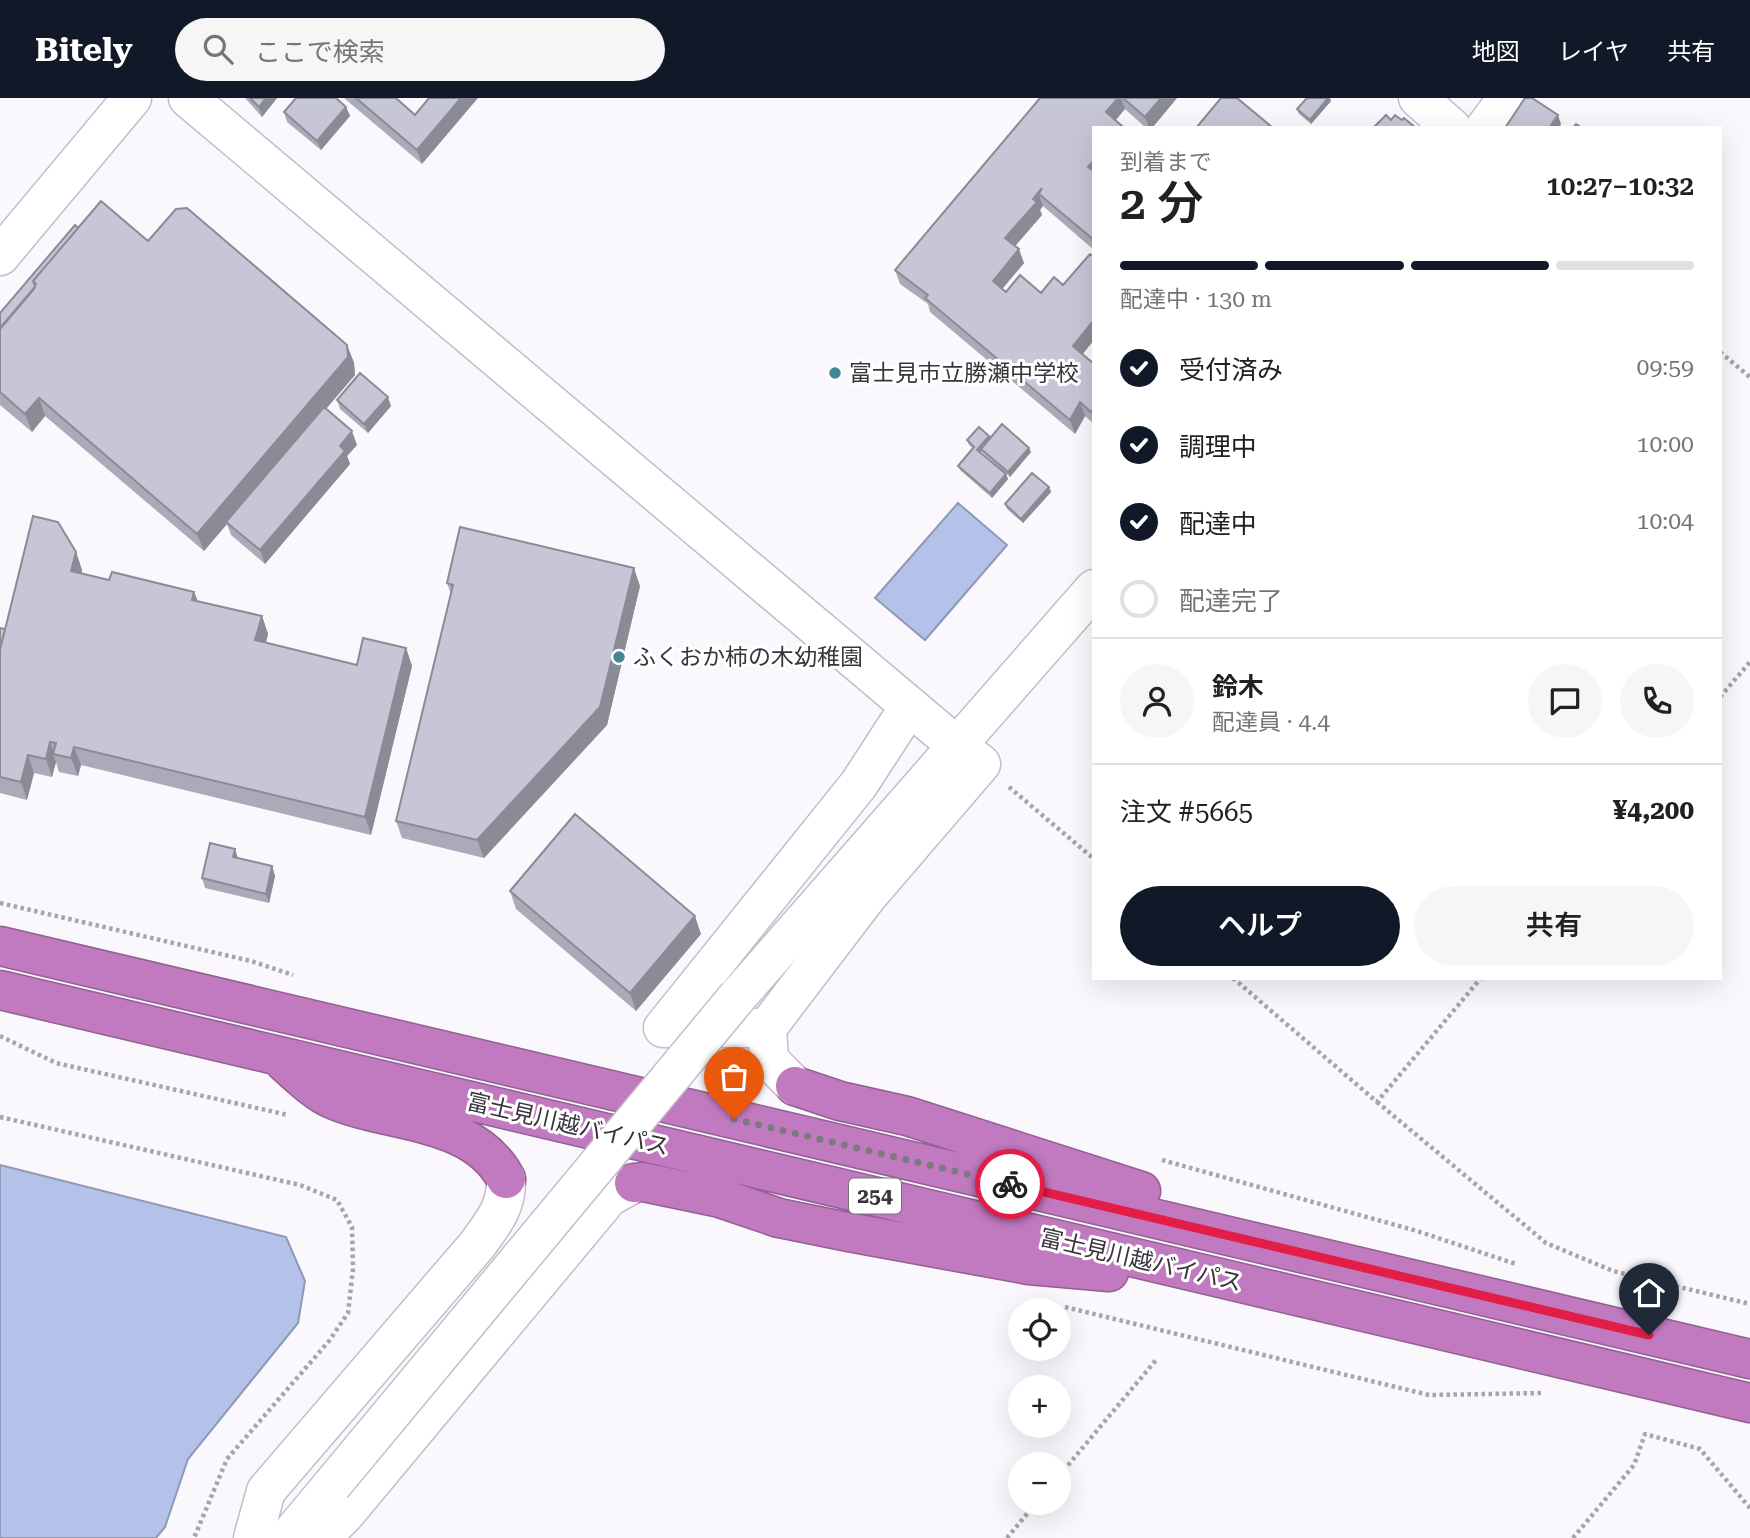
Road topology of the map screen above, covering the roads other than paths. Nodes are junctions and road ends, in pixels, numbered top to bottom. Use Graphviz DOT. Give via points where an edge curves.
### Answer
graph roads {
  1 [pos="132,98"];
  2 [pos="188,98"];
  3 [pos="1418,98"];
  4 [pos="1507,98"];
  5 [pos="1450,126"];
  6 [pos="1486,126"];
  7 [pos="0,256"];
  8 [pos="1092,593"];
  9 [pos="909,707"];
  10 [pos="969,755"];
  11 [pos="0,946"];
  12 [pos="0,990"];
  13 [pos="766,1028"];
  14 [pos="274,1055"];
  15 [pos="795,1086"];
  16 [pos="634,1183"];
  17 [pos="503,1196"];
  18 [pos="1278,1247"];
  19 [pos="557,1259"];
  20 [pos="1247,1285"];
  21 [pos="1750,1359"];
  22 [pos="1713,1394"];
  23 [pos="1750,1403"];
  24 [pos="1750,1410"];
  25 [pos="253,1538"];
  26 [pos="288,1538"];
  27 [pos="321,1538"];
  1 -- 7 [label="street"];
  2 -- 9 [label="street"];
  3 -- 5 [label="street"];
  4 -- 6 [label="street"];
  8 -- 10 [label="street"];
  9 -- 10 [label="street"];
  9 -- 13 [label="street" via="859,784 663,1028"];
  10 -- 13 [label="street"];
  10 -- 26 [label="street, bridge" via="864,852 571,1195"];
  11 -- 18 [label="highway, 富士見川越バイパス / 254"];
  12 -- 14 [label="highway, 富士見川越バイパス / 254"];
  13 -- 15 [label="street" via="769,1060"];
  14 -- 17 [label="highway" via="331,1099 431,1127 474,1145 492,1158"];
  14 -- 20 [label="highway, 富士見川越バイパス / 254"];
  15 -- 18 [label="highway, 254" via="907,1116 1137,1190"];
  16 -- 19 [label="street" via="609,1197"];
  16 -- 20 [label="highway, 254" via="720,1198 779,1218 972,1256"];
  17 -- 19 [label="street"];
  17 -- 25 [label="street" via="477,1245 266,1491"];
  18 -- 21 [label="highway, 富士見川越バイパス / 254"];
  19 -- 27 [label="street"];
  20 -- 22 [label="highway, 富士見川越バイパス / 254"];
  22 -- 23 [label="highway, 富士見川越バイパス / 254"];
  22 -- 24 [label="street"];
}
